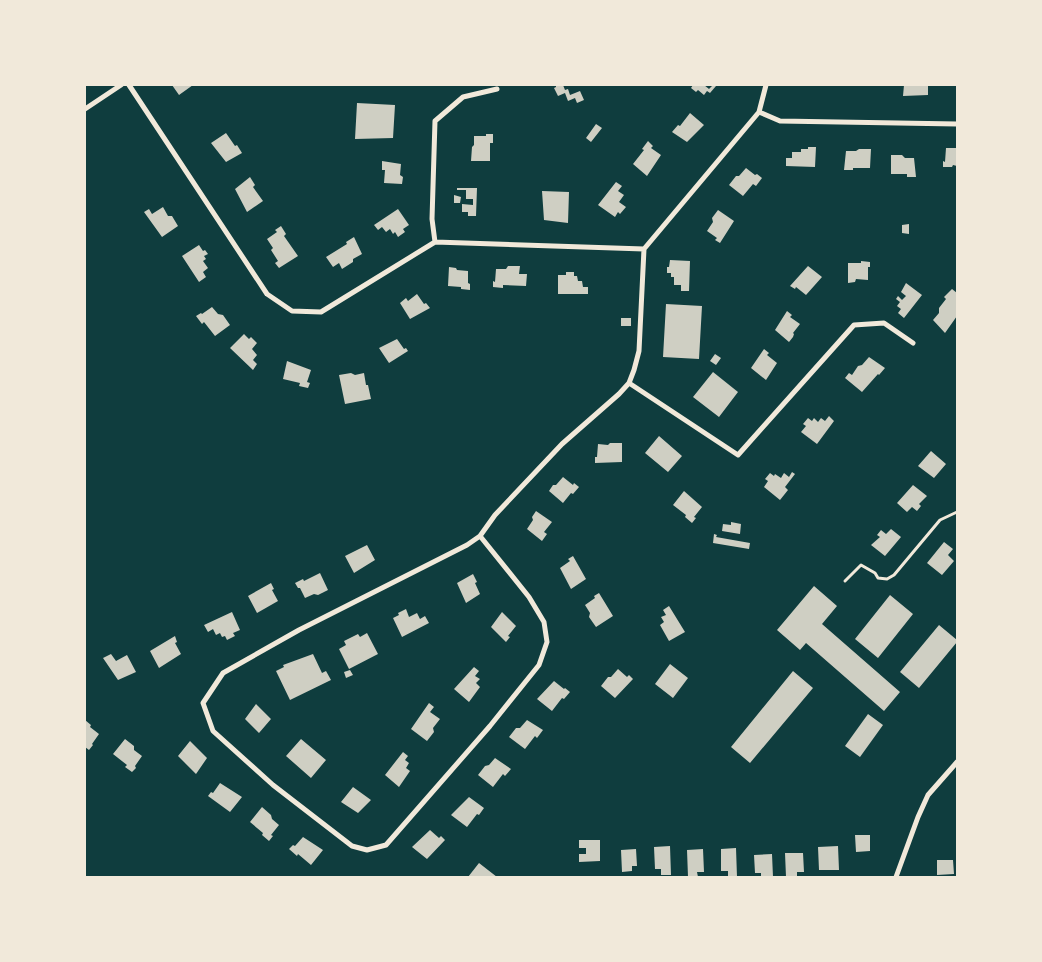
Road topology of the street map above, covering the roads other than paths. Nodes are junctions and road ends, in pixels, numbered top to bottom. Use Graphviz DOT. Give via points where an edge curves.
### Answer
graph roads {
  1 [pos="121,85"];
  2 [pos="128,85"];
  3 [pos="766,85"];
  4 [pos="497,89"];
  5 [pos="85,109"];
  6 [pos="759,112"];
  7 [pos="957,124"];
  8 [pos="435,242"];
  9 [pos="644,249"];
  10 [pos="913,343"];
  11 [pos="629,383"];
  12 [pos="957,512"];
  13 [pos="480,536"];
  14 [pos="845,582"];
  15 [pos="957,762"];
  16 [pos="896,877"];
  1 -- 5 [label="street"];
  2 -- 8 [label="street" via="266,294 292,311 321,312"];
  3 -- 6 [label="street"];
  4 -- 8 [label="street" via="463,97 435,121 432,219"];
  6 -- 7 [label="street" via="780,121"];
  6 -- 9 [label="street"];
  8 -- 9 [label="street"];
  9 -- 11 [label="street" via="639,351"];
  10 -- 11 [label="street" via="884,322 854,325 738,455"];
  11 -- 13 [label="street" via="562,444 495,515"];
  12 -- 14 [label="lane" via="940,520 888,579 878,578 862,565"];
  13 -- 13 [label="street" via="529,597 544,622 547,642 539,664 490,726 386,845 368,850 352,846 273,785 213,730 203,703 223,673"];
  15 -- 16 [label="street" via="928,795"];
}
